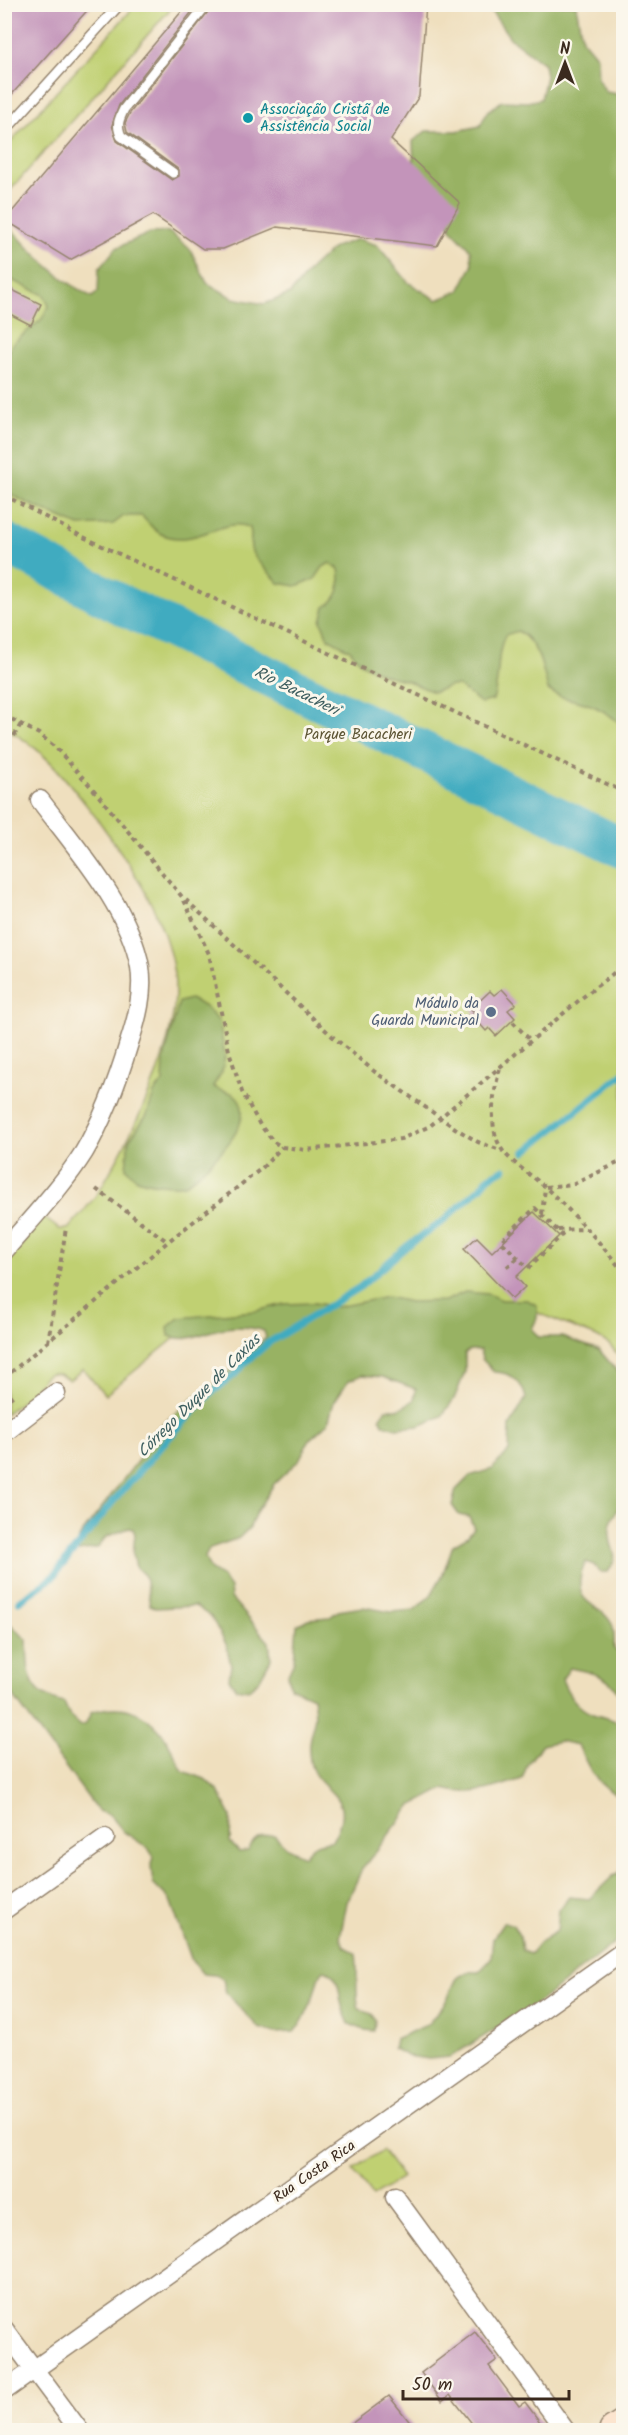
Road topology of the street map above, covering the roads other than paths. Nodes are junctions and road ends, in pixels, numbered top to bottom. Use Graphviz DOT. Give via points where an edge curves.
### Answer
graph roads {
  1 [pos="120,4"];
  2 [pos="207,4"];
  3 [pos="4,132"];
  4 [pos="173,173"];
  5 [pos="40,800"];
  6 [pos="4,1251"];
  7 [pos="56,1393"];
  8 [pos="4,1433"];
  9 [pos="105,1838"];
  10 [pos="4,1910"];
  11 [pos="624,1951"];
  12 [pos="395,2197"];
  13 [pos="4,2329"];
  14 [pos="34,2370"];
  15 [pos="4,2391"];
  16 [pos="624,2423"];
  17 [pos="79,2430"];
  18 [pos="565,2430"];
  19 [pos="613,2430"];
  1 -- 3 [label="lane"];
  2 -- 4 [label="lane" via="124,109 118,122 121,136"];
  5 -- 6 [label="street" via="102,884 133,944 140,968 141,998 113,1091 84,1151"];
  7 -- 8 [label="street"];
  9 -- 10 [label="street"];
  11 -- 14 [label="street, Rua Costa Rica"];
  12 -- 18 [label="street"];
  13 -- 14 [label="street"];
  14 -- 15 [label="street, Rua Costa Rica"];
  14 -- 17 [label="street"];
  16 -- 19 [label="main road"];
}
